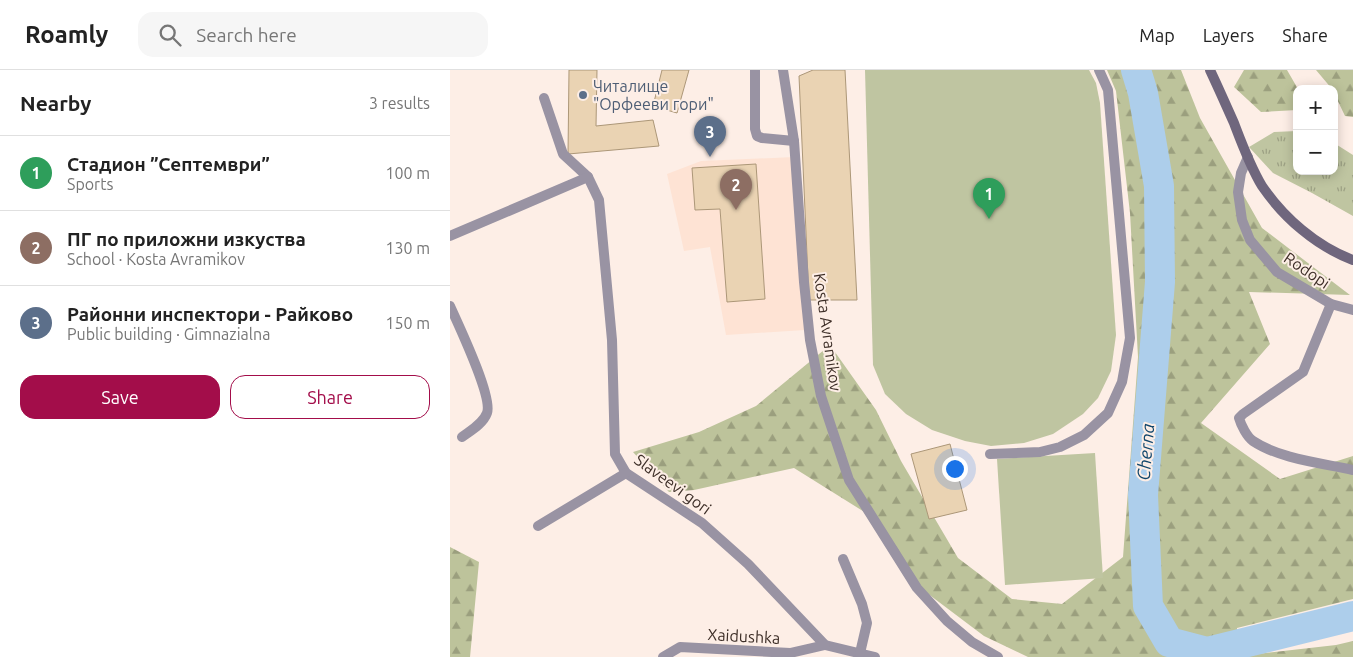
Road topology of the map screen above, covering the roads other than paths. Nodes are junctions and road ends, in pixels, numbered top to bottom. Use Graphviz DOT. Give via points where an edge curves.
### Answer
graph roads {
  1 [pos="755,70"];
  2 [pos="783,70"];
  3 [pos="1099,70"];
  4 [pos="1210,70"];
  5 [pos="544,98"];
  6 [pos="794,141"];
  7 [pos="1248,157"];
  8 [pos="588,177"];
  9 [pos="450,236"];
  10 [pos="1353,260"];
  11 [pos="1331,304"];
  12 [pos="450,306"];
  13 [pos="1353,310"];
  14 [pos="462,437"];
  15 [pos="990,454"];
  16 [pos="1353,470"];
  17 [pos="626,473"];
  18 [pos="538,526"];
  19 [pos="843,559"];
  20 [pos="825,645"];
  21 [pos="698,648"];
  22 [pos="860,653"];
  23 [pos="664,657"];
  24 [pos="685,657"];
  25 [pos="875,657"];
  26 [pos="998,657"];
  1 -- 6 [label="street" via="757,136"];
  2 -- 6 [label="street, Kosta Avramikov"];
  3 -- 15 [label="street" via="1108,90 1130,338 1122,382 1108,413 1084,435 1060,447 1040,452"];
  4 -- 7 [label="main road, Rodopi"];
  5 -- 8 [label="street" via="563,154"];
  6 -- 26 [label="street, Kosta Avramikov" via="810,340 821,396 849,480 917,588 946,621"];
  7 -- 10 [label="main road, Rodopi" via="1262,185 1296,225 1340,255"];
  7 -- 11 [label="street, Rodopi" via="1240,173 1238,192 1242,220 1250,240 1277,272"];
  8 -- 9 [label="street"];
  8 -- 17 [label="street, Slaveevi gori" via="599,200 612,340 615,454"];
  11 -- 13 [label="street, Rodopi"];
  11 -- 16 [label="street" via="1303,372 1239,418 1252,440 1277,453"];
  12 -- 14 [label="street" via="488,403 487,413 479,424"];
  17 -- 18 [label="street"];
  17 -- 20 [label="street, Slaveevi gori" via="702,523 742,558"];
  19 -- 22 [label="street" via="867,623"];
  20 -- 21 [label="street, Xaidushka" via="790,653"];
  20 -- 22 [label="street"];
  21 -- 23 [label="street, Xaidushka" via="680,647"];
  21 -- 24 [label="street"];
  22 -- 25 [label="street"];
}
